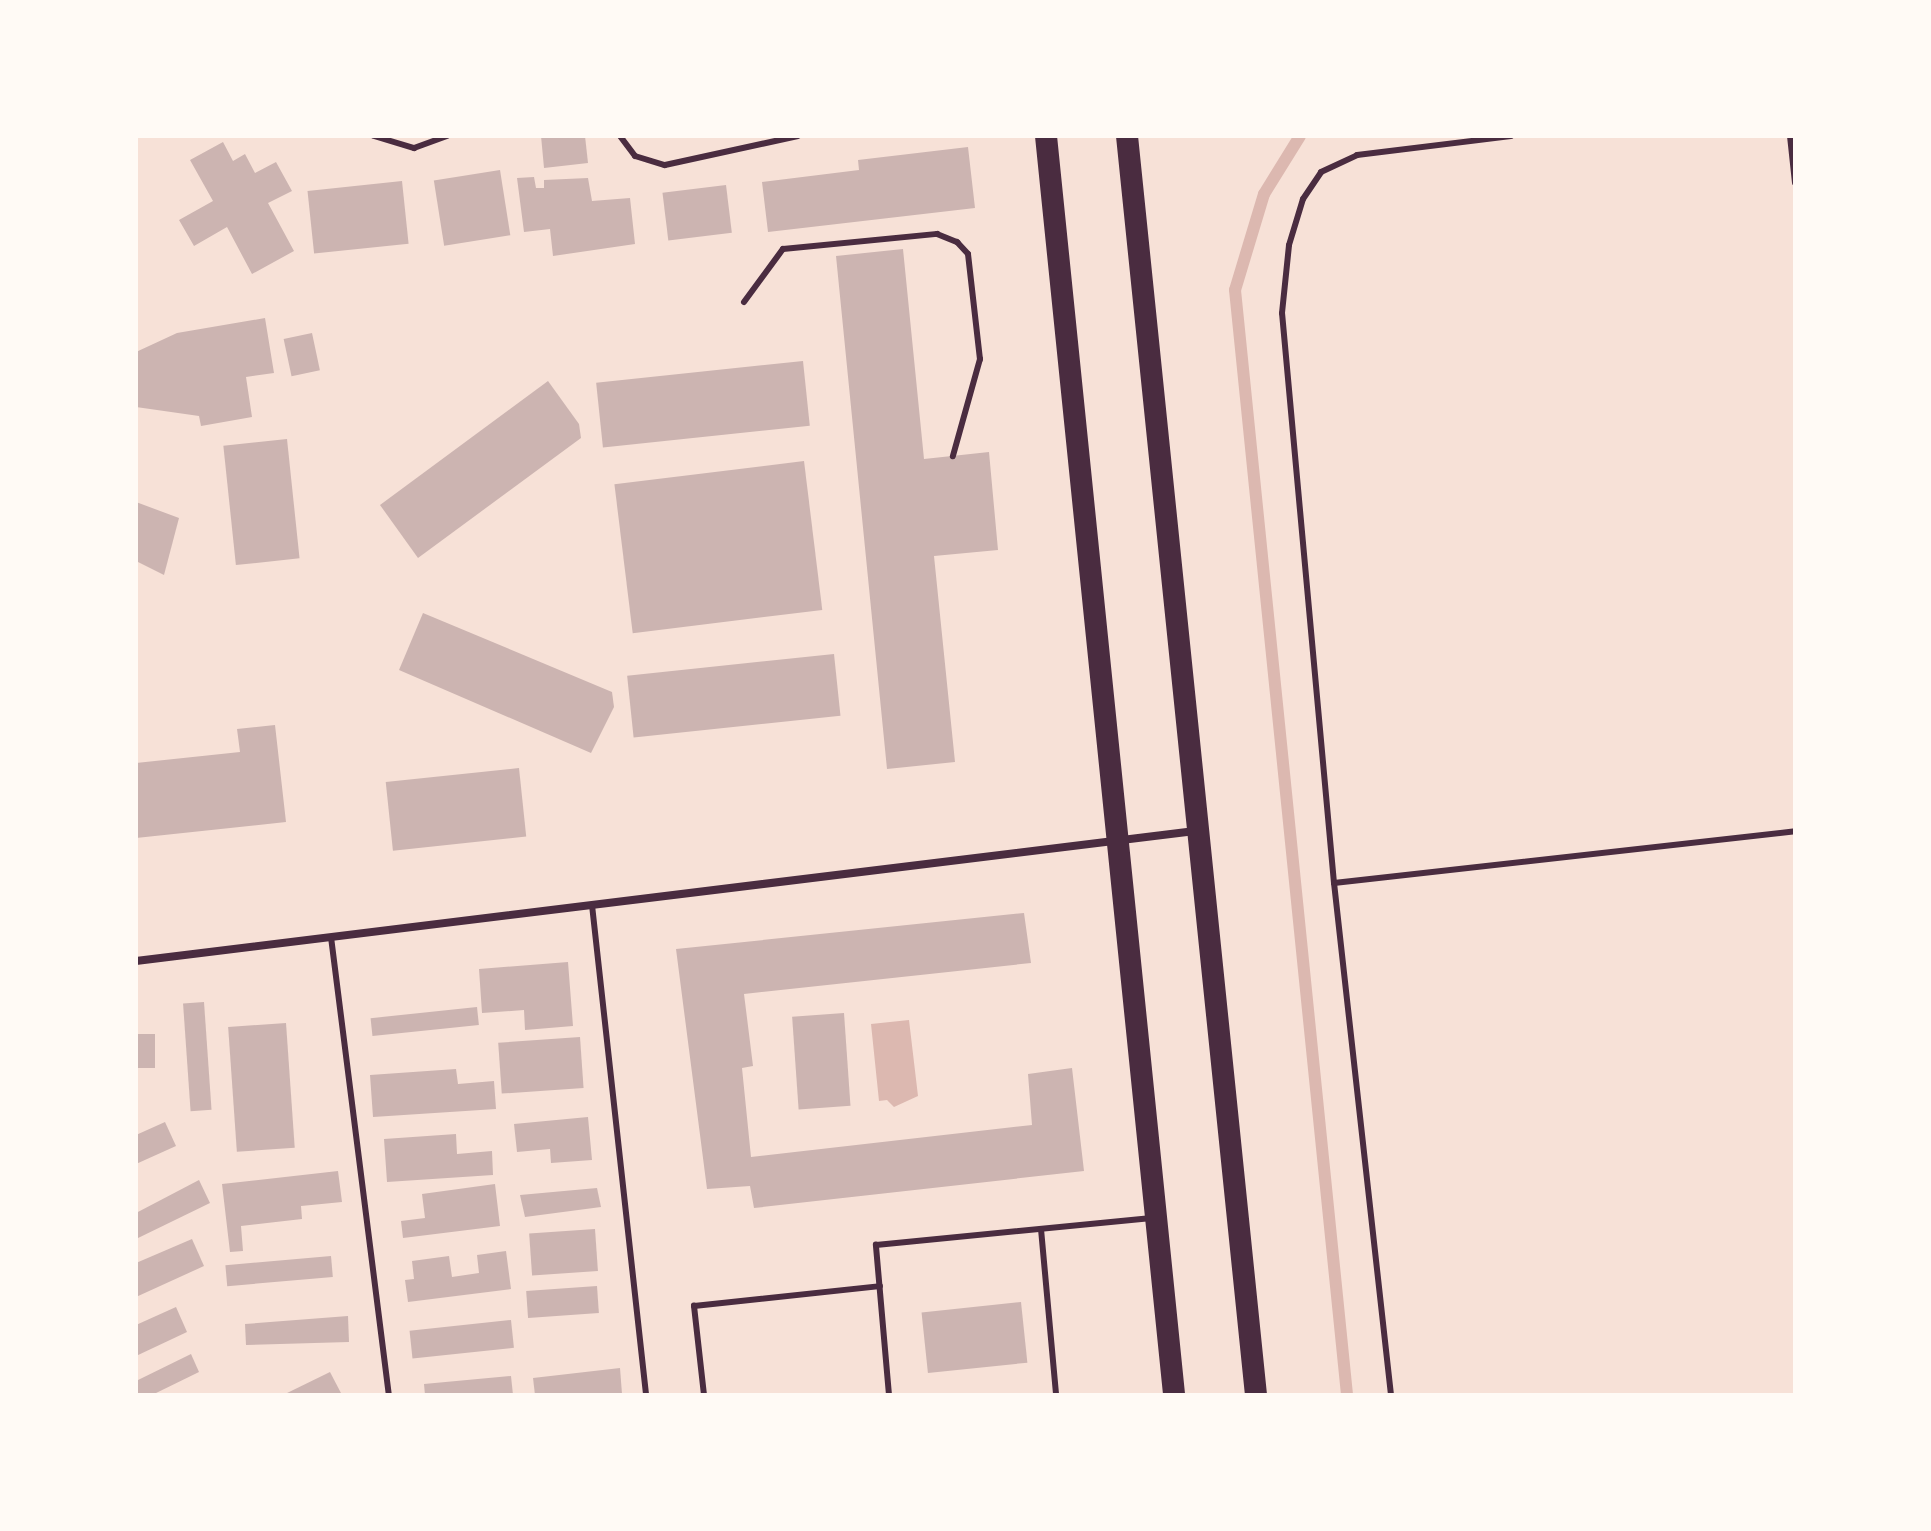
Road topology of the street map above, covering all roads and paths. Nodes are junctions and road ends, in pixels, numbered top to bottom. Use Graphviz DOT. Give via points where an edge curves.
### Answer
graph roads {
  1 [pos="374,136"];
  2 [pos="447,136"];
  3 [pos="620,136"];
  4 [pos="798,136"];
  5 [pos="1046,136"];
  6 [pos="1127,136"];
  7 [pos="1511,136"];
  8 [pos="1790,136"];
  9 [pos="1795,183"];
  10 [pos="744,302"];
  11 [pos="953,456"];
  12 [pos="1198,830"];
  13 [pos="1795,831"];
  14 [pos="1116,841"];
  15 [pos="1334,883"];
  16 [pos="592,905"];
  17 [pos="331,937"];
  18 [pos="136,961"];
  19 [pos="1155,1218"];
  20 [pos="1041,1229"];
  21 [pos="880,1286"];
  22 [pos="389,1395"];
  23 [pos="646,1395"];
  24 [pos="704,1395"];
  25 [pos="889,1395"];
  26 [pos="1056,1395"];
  27 [pos="1174,1395"];
  28 [pos="1256,1395"];
  29 [pos="1391,1395"];
  1 -- 2 [label="lane" via="414,148"];
  3 -- 4 [label="lane" via="635,156 665,165"];
  5 -- 14 [label="highway"];
  6 -- 12 [label="highway"];
  7 -- 15 [label="lane" via="1357,155 1321,172 1303,199 1289,245 1282,313"];
  8 -- 9 [label="lane"];
  10 -- 11 [label="lane" via="783,249 937,234 957,242 968,254 980,359"];
  12 -- 14 [label="street"];
  12 -- 28 [label="highway"];
  13 -- 15 [label="lane"];
  14 -- 16 [label="street"];
  14 -- 19 [label="highway"];
  15 -- 29 [label="lane"];
  16 -- 17 [label="street"];
  16 -- 23 [label="lane"];
  17 -- 18 [label="street"];
  17 -- 22 [label="lane"];
  19 -- 20 [label="lane"];
  19 -- 27 [label="highway"];
  20 -- 21 [label="lane" via="876,1245"];
  20 -- 26 [label="lane"];
  21 -- 24 [label="lane" via="694,1306"];
  21 -- 25 [label="lane"];
}
